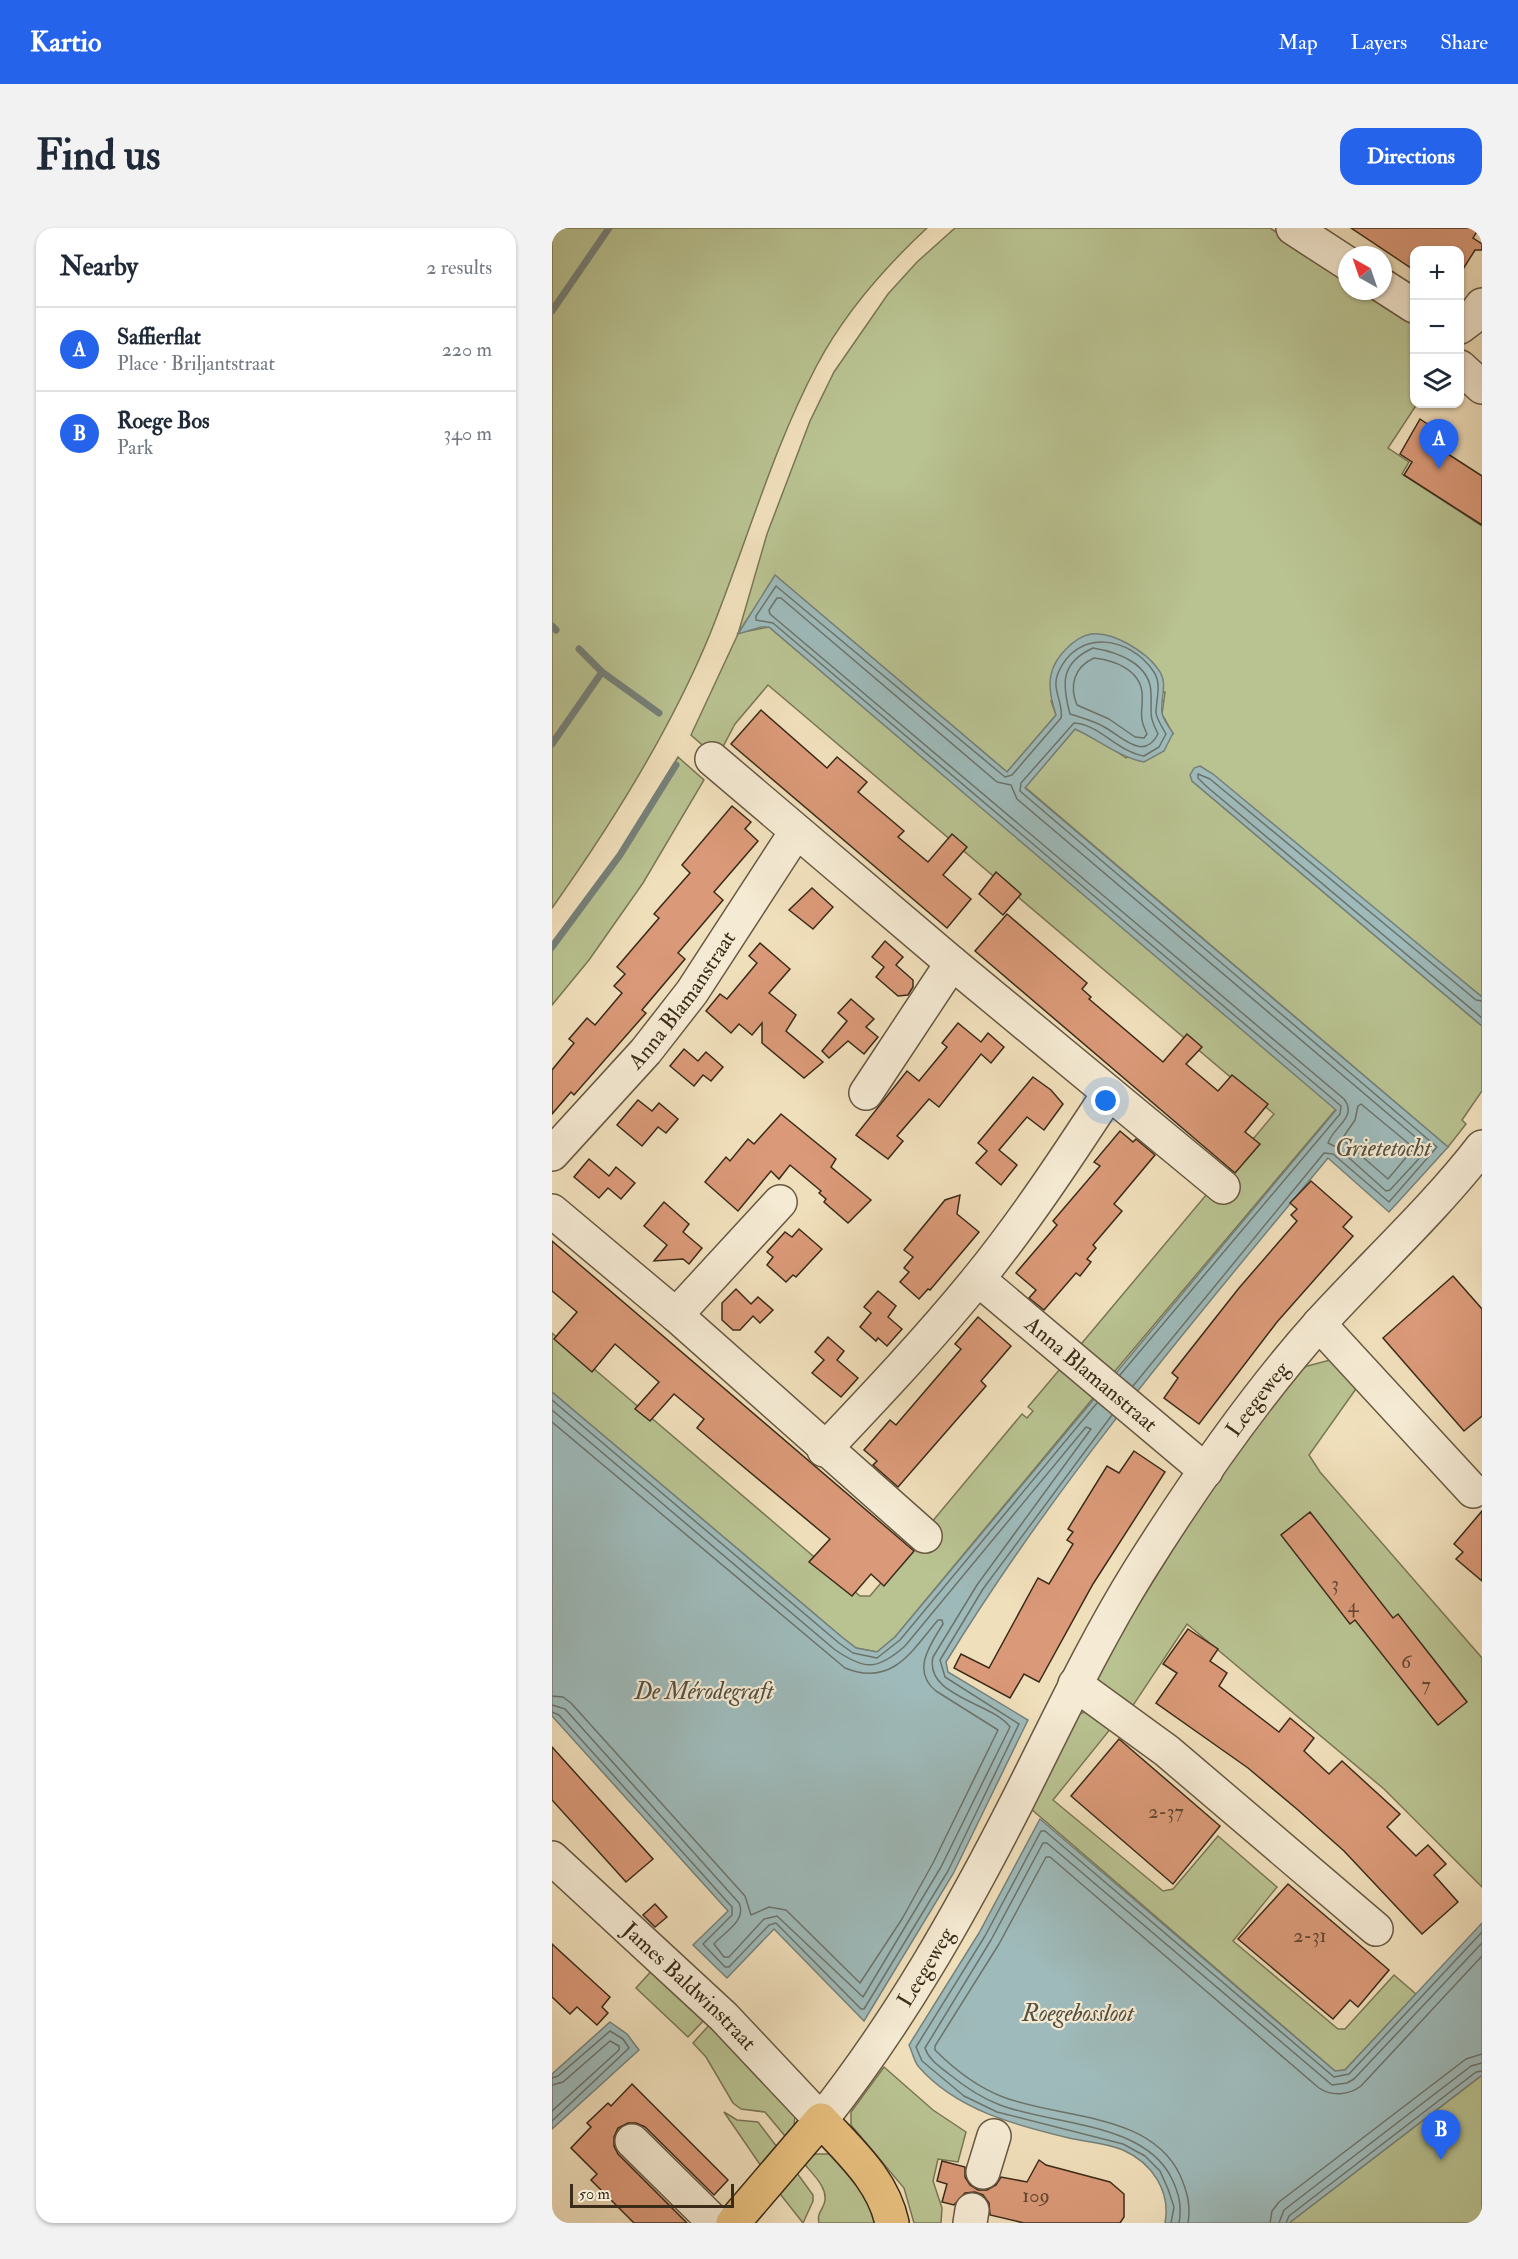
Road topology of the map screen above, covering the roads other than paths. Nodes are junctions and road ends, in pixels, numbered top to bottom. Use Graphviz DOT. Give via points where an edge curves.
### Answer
graph roads {
  1 [pos="1293,228"];
  2 [pos="1338,256"];
  3 [pos="1392,292"];
  4 [pos="1410,303"];
  5 [pos="1482,305"];
  6 [pos="1464,324"];
  7 [pos="1464,371"];
  8 [pos="1482,387"];
  9 [pos="712,759"];
  10 [pos="796,832"];
  11 [pos="952,963"];
  12 [pos="866,1093"];
  13 [pos="1109,1093"];
  14 [pos="1482,1147"];
  15 [pos="552,1154"];
  16 [pos="1222,1187"];
  17 [pos="780,1202"];
  18 [pos="552,1211"];
  19 [pos="978,1279"];
  20 [pos="676,1315"];
  21 [pos="1319,1324"];
  22 [pos="824,1450"];
  23 [pos="1206,1471"];
  24 [pos="1473,1491"];
  25 [pos="925,1536"];
  26 [pos="1075,1684"];
  27 [pos="554,1865"];
  28 [pos="1376,1929"];
  29 [pos="821,2120"];
  30 [pos="994,2136"];
  31 [pos="632,2141"];
  32 [pos="983,2172"];
  33 [pos="715,2223"];
  34 [pos="733,2223"];
  35 [pos="892,2223"];
  1 -- 2 [label="street"];
  3 -- 4 [label="street"];
  5 -- 6 [label="street"];
  7 -- 8 [label="street"];
  9 -- 10 [label="street"];
  10 -- 11 [label="street"];
  10 -- 15 [label="street, Anna Blamanstraat" via="692,992 646,1051"];
  11 -- 12 [label="street"];
  11 -- 13 [label="street"];
  13 -- 16 [label="street"];
  13 -- 19 [label="street" via="1048,1185"];
  14 -- 21 [label="street, Leegeweg"];
  17 -- 20 [label="street"];
  18 -- 20 [label="street"];
  19 -- 22 [label="street"];
  19 -- 23 [label="street, Anna Blamanstraat"];
  20 -- 22 [label="street"];
  21 -- 23 [label="street, Leegeweg"];
  21 -- 24 [label="street"];
  22 -- 25 [label="street"];
  23 -- 26 [label="street, Leegeweg" via="1138,1572"];
  26 -- 28 [label="street" via="1167,1751"];
  26 -- 29 [label="street, Leegeweg" via="926,1970 863,2066"];
  27 -- 29 [label="street, James Baldwinstraat" via="724,2017"];
  29 -- 34 [label="main road, Leegeweg"];
  29 -- 35 [label="main road" via="871,2175"];
  30 -- 32 [label="street"];
  31 -- 33 [label="street"];
}
